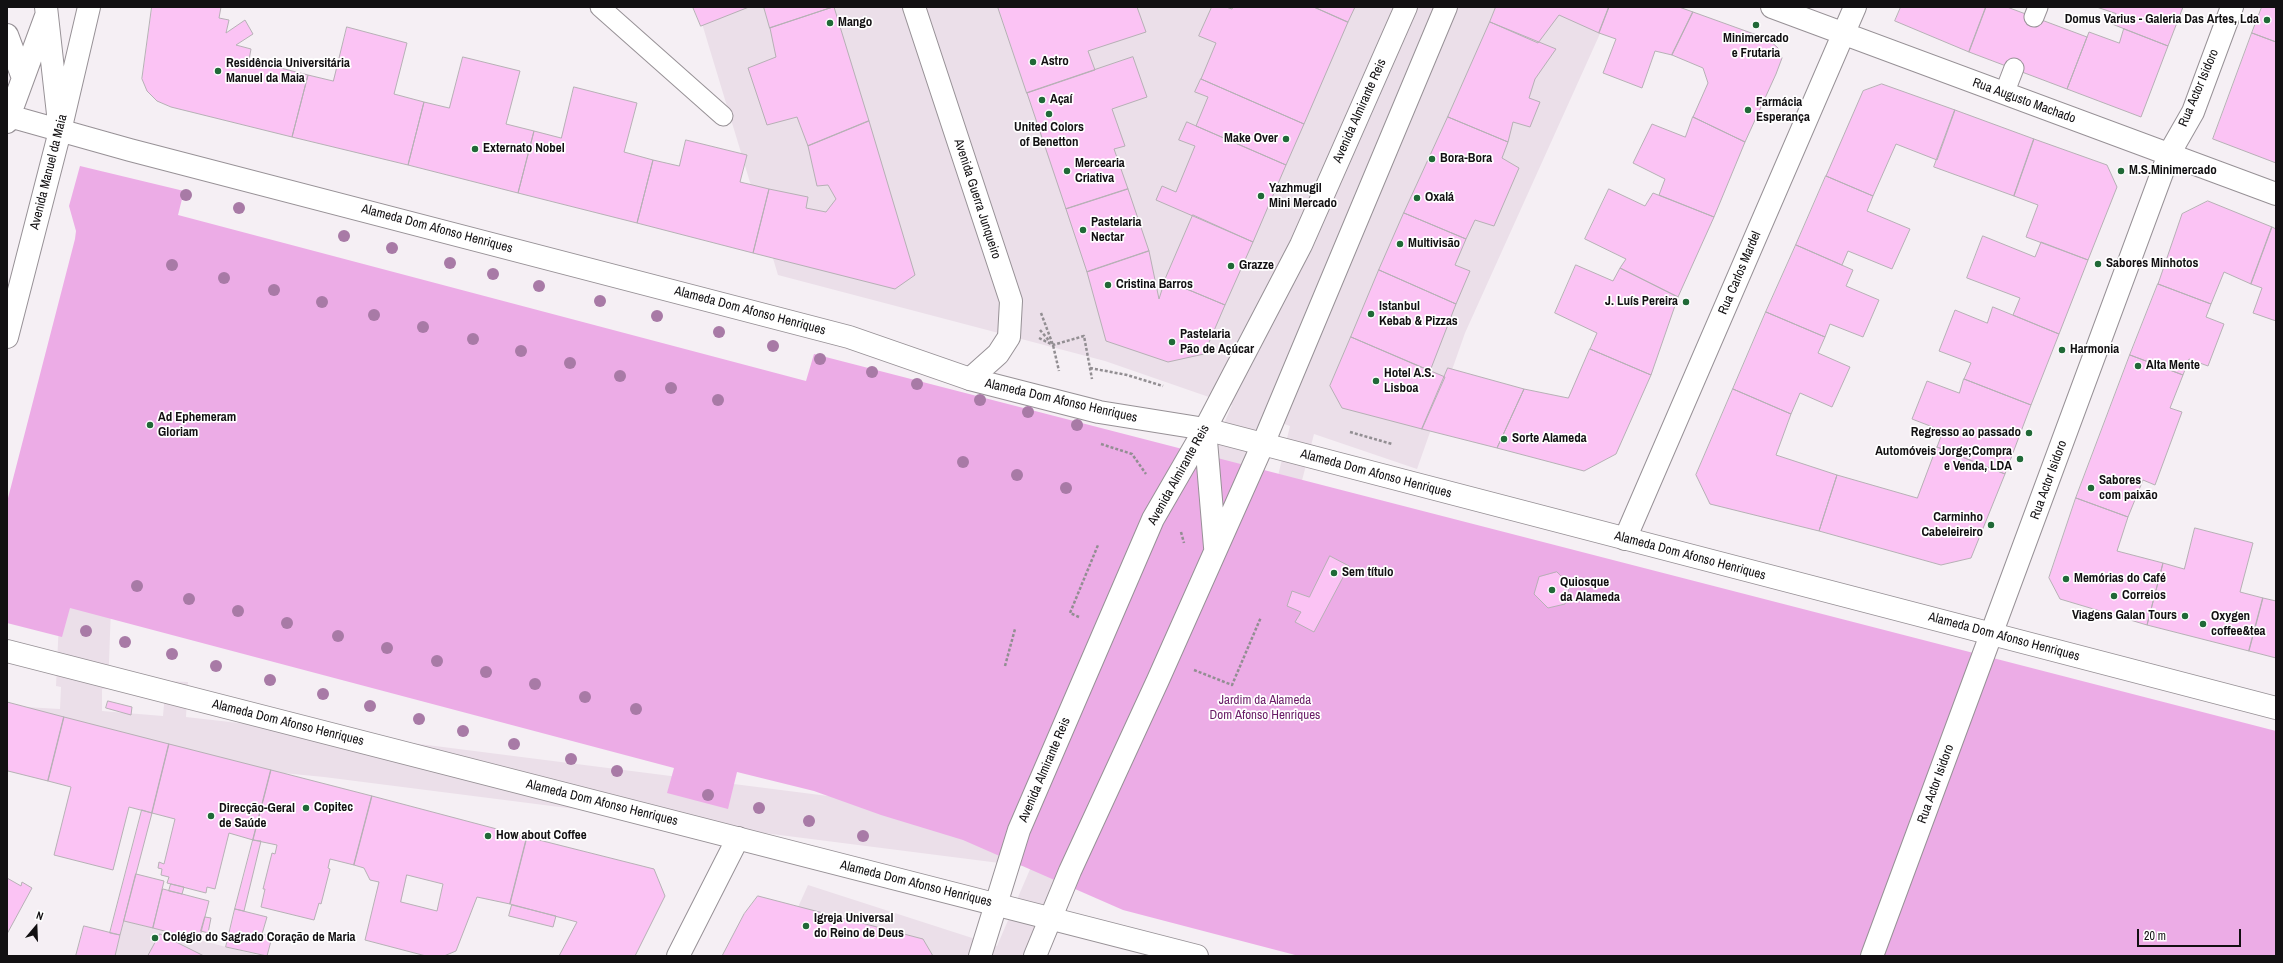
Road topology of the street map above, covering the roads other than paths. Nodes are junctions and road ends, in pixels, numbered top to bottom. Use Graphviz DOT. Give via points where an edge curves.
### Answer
graph roads {
  1 [pos="89,7"];
  2 [pos="600,7"];
  3 [pos="914,7"];
  4 [pos="1406,7"];
  5 [pos="1446,7"];
  6 [pos="1772,7"];
  7 [pos="1855,7"];
  8 [pos="2232,7"];
  9 [pos="47,8"];
  10 [pos="1843,33"];
  11 [pos="7,35"];
  12 [pos="2014,68"];
  13 [pos="23,78"];
  14 [pos="2004,94"];
  15 [pos="723,116"];
  16 [pos="8,119"];
  17 [pos="60,131"];
  18 [pos="2169,154"];
  19 [pos="2276,194"];
  20 [pos="7,337"];
  21 [pos="970,379"];
  22 [pos="1205,429"];
  23 [pos="1263,444"];
  24 [pos="1625,538"];
  25 [pos="1216,548"];
  26 [pos="1992,634"];
  27 [pos="7,651"];
  28 [pos="2276,708"];
  29 [pos="738,838"];
  30 [pos="996,904"];
  31 [pos="1050,918"];
  32 [pos="678,956"];
  33 [pos="980,956"];
  34 [pos="1035,956"];
  35 [pos="1197,956"];
  36 [pos="1872,956"];
  1 -- 17 [label="main road, Avenida Manuel da Maia"];
  2 -- 15 [label="lane"];
  3 -- 21 [label="main road, Avenida Guerra Junqueiro" via="1011,301 1009,337 998,354"];
  4 -- 22 [label="main road, Avenida Almirante Reis" via="1301,245"];
  5 -- 23 [label="main road"];
  6 -- 10 [label="main road, Rua Augusto Machado"];
  7 -- 10 [label="main road, Rua Carlos Mardel"];
  8 -- 18 [label="main road, Rua Actor Isidoro" via="2192,112"];
  9 -- 13 [label="main road"];
  9 -- 17 [label="main road"];
  10 -- 14 [label="main road, Rua Augusto Machado"];
  10 -- 24 [label="main road, Rua Carlos Mardel"];
  11 -- 13 [label="main road"];
  12 -- 14 [label="lane"];
  13 -- 16 [label="main road"];
  14 -- 18 [label="main road, Rua Augusto Machado"];
  16 -- 17 [label="main road, Alameda Dom Afonso Henriques"];
  17 -- 20 [label="main road, Avenida Manuel da Maia"];
  17 -- 21 [label="main road, Alameda Dom Afonso Henriques" via="849,337"];
  18 -- 19 [label="main road, Rua Augusto Machado"];
  18 -- 26 [label="main road, Rua Actor Isidoro"];
  21 -- 22 [label="main road, Alameda Dom Afonso Henriques" via="1099,412"];
  22 -- 23 [label="main road, Alameda Dom Afonso Henriques"];
  22 -- 25 [label="main road"];
  22 -- 30 [label="main road, Avenida Almirante Reis" via="1153,519 1019,830"];
  23 -- 24 [label="main road, Alameda Dom Afonso Henriques"];
  23 -- 25 [label="main road"];
  24 -- 26 [label="main road, Alameda Dom Afonso Henriques"];
  25 -- 31 [label="main road"];
  26 -- 28 [label="main road, Alameda Dom Afonso Henriques"];
  26 -- 36 [label="main road, Rua Actor Isidoro"];
  27 -- 29 [label="main road, Alameda Dom Afonso Henriques"];
  29 -- 30 [label="main road, Alameda Dom Afonso Henriques"];
  29 -- 32 [label="main road"];
  30 -- 31 [label="main road, Alameda Dom Afonso Henriques"];
  30 -- 33 [label="main road, Avenida Almirante Reis"];
  31 -- 34 [label="main road"];
  31 -- 35 [label="main road, Alameda Dom Afonso Henriques"];
}
